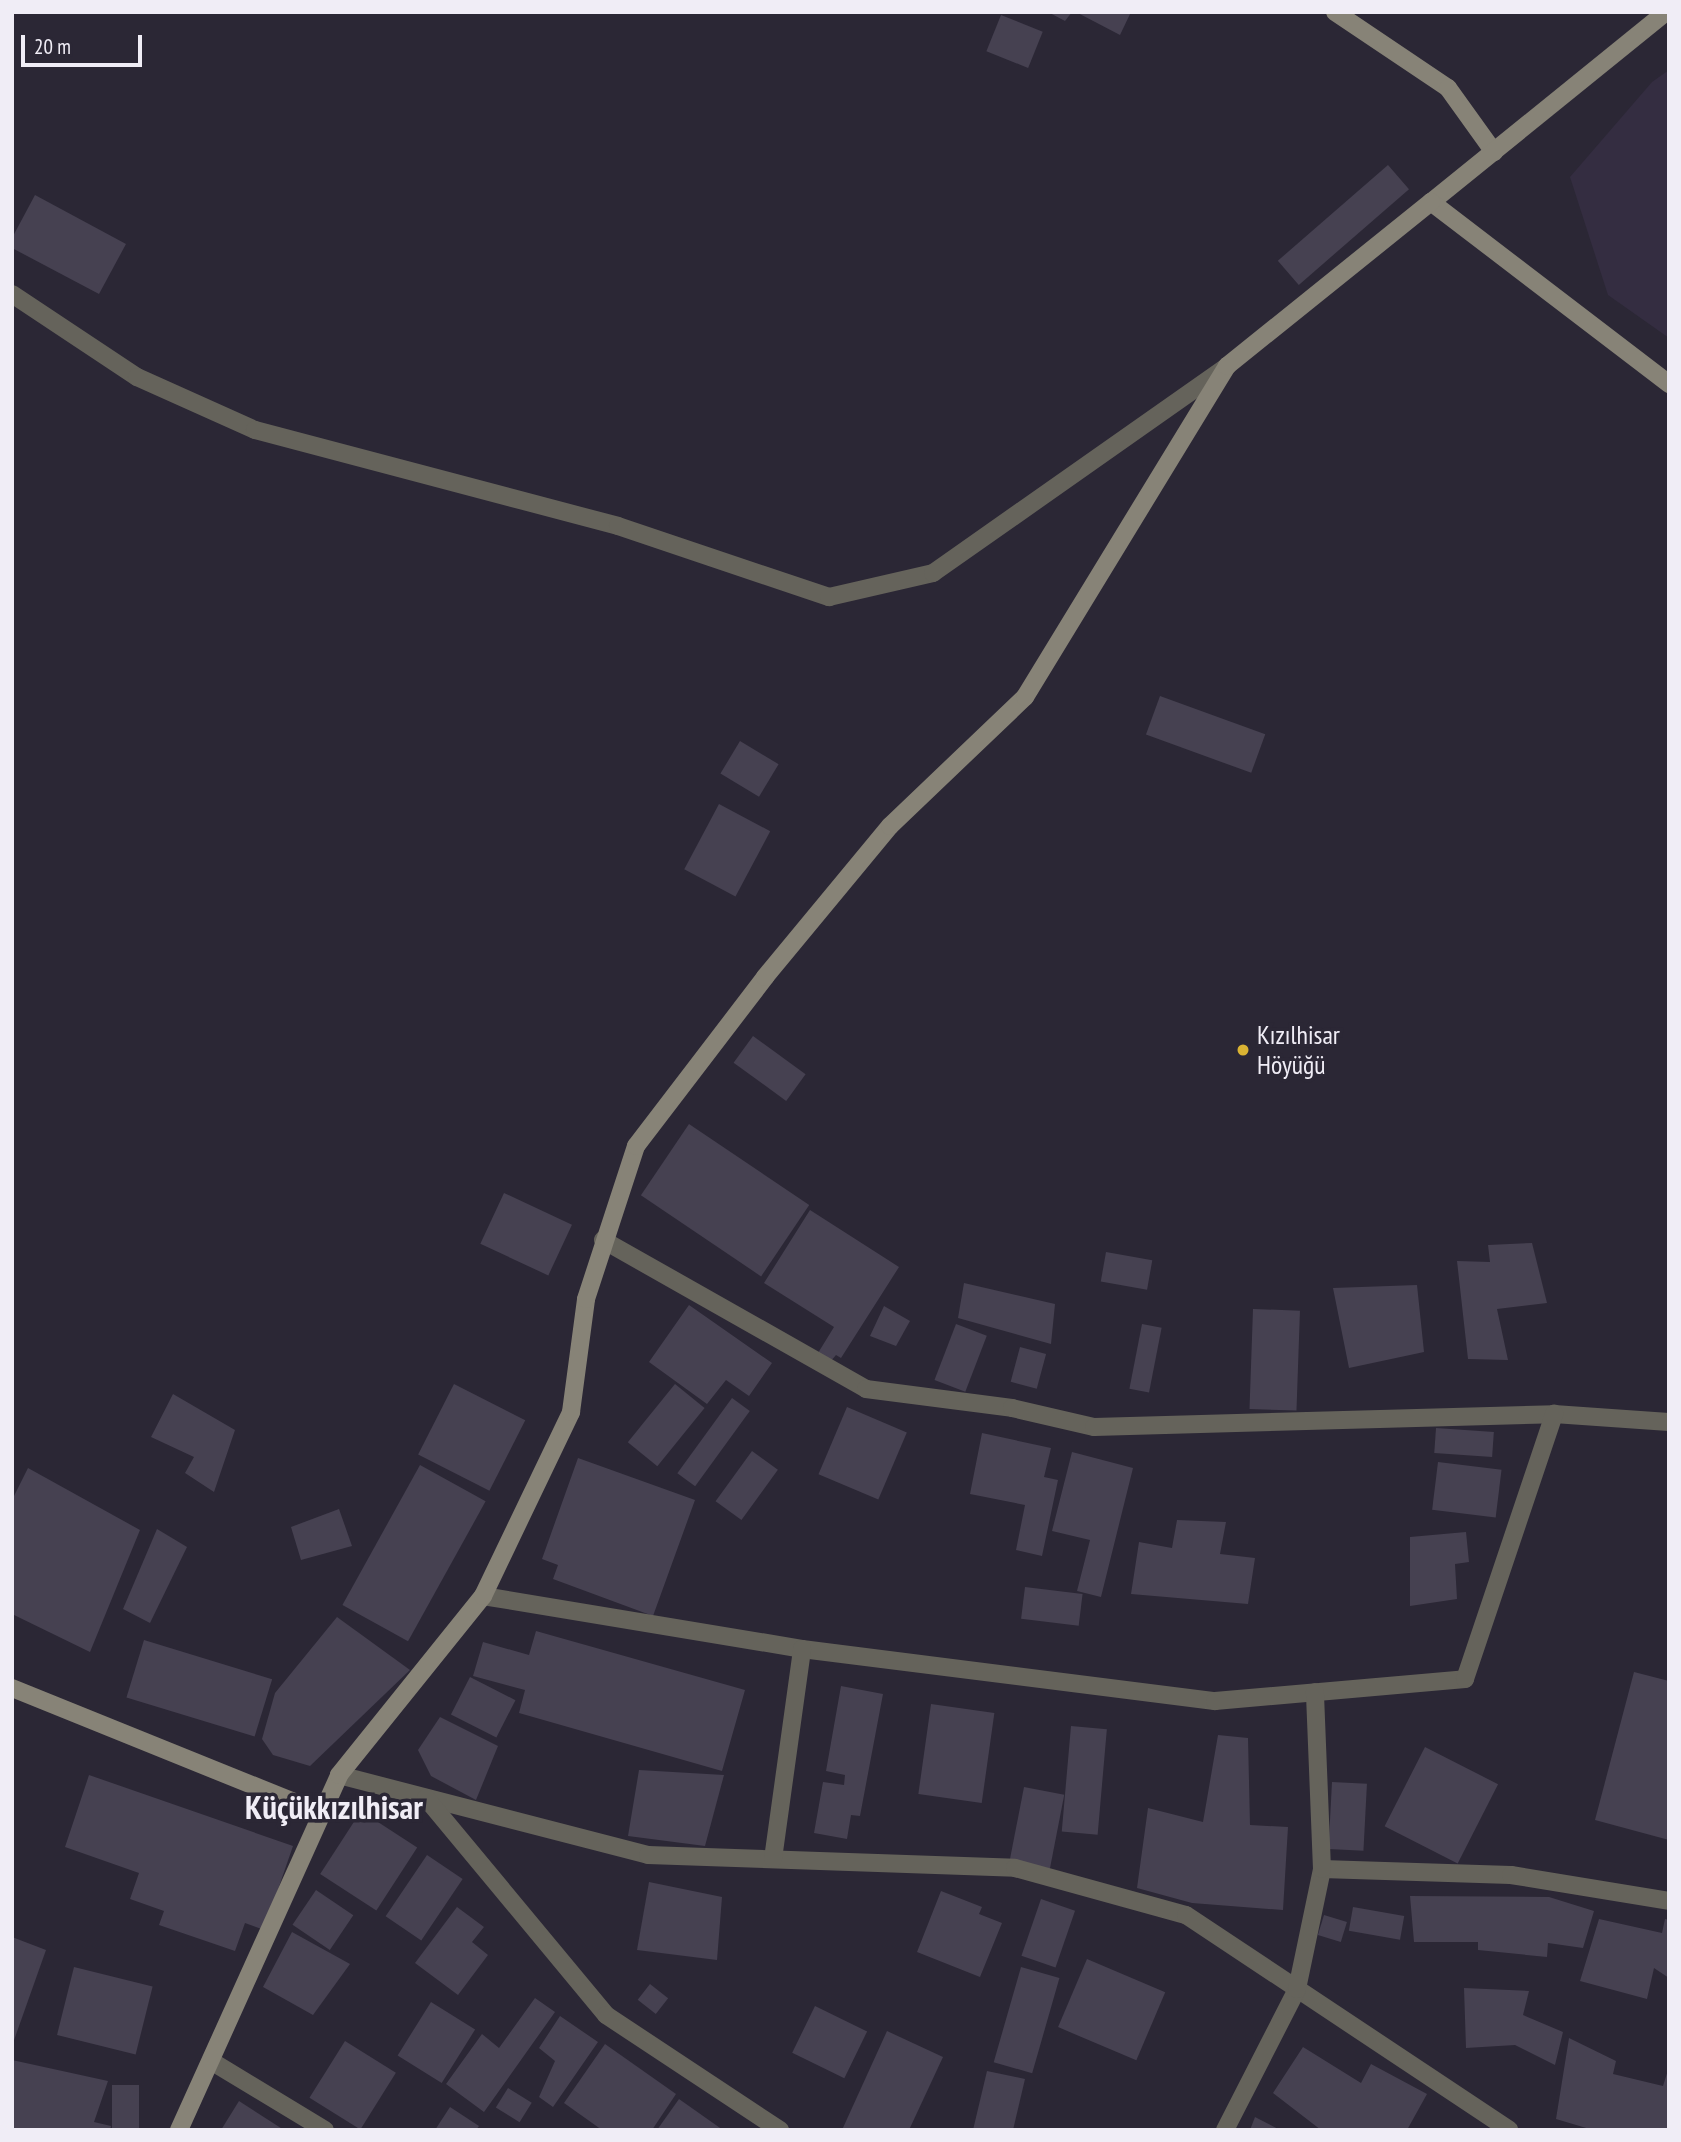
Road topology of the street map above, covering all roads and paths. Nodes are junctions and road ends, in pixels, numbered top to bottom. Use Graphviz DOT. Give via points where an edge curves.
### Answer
graph roads {
  1 [pos="1335,12"];
  2 [pos="1666,12"];
  3 [pos="1494,152"];
  4 [pos="1430,202"];
  5 [pos="12,294"];
  6 [pos="1227,366"];
  7 [pos="1669,384"];
  8 [pos="603,1240"];
  9 [pos="1554,1415"];
  10 [pos="1669,1422"];
  11 [pos="482,1596"];
  12 [pos="802,1649"];
  13 [pos="12,1688"];
  14 [pos="1315,1692"];
  15 [pos="339,1775"];
  16 [pos="426,1798"];
  17 [pos="322,1813"];
  18 [pos="774,1859"];
  19 [pos="1322,1869"];
  20 [pos="1669,1901"];
  21 [pos="1297,1989"];
  22 [pos="211,2061"];
  23 [pos="179,2130"];
  24 [pos="325,2130"];
  25 [pos="780,2130"];
  26 [pos="1225,2130"];
  27 [pos="1509,2130"];
  1 -- 3 [label="street" via="1448,88"];
  2 -- 3 [label="street"];
  3 -- 4 [label="street"];
  4 -- 6 [label="street"];
  4 -- 7 [label="street"];
  5 -- 6 [label="street" via="137,377 255,430 618,526 829,597 933,573"];
  6 -- 8 [label="street" via="1025,697 890,826 765,976 636,1146"];
  8 -- 9 [label="street" via="866,1389 1012,1408 1094,1427"];
  8 -- 11 [label="street" via="586,1299 571,1412"];
  9 -- 10 [label="street"];
  9 -- 14 [label="street" via="1465,1679"];
  11 -- 12 [label="street"];
  11 -- 15 [label="street"];
  12 -- 14 [label="street" via="1215,1701"];
  12 -- 18 [label="street"];
  13 -- 17 [label="street"];
  14 -- 19 [label="street"];
  15 -- 16 [label="street"];
  15 -- 17 [label="street"];
  16 -- 18 [label="street" via="648,1855"];
  16 -- 25 [label="street" via="606,2015"];
  17 -- 22 [label="street"];
  18 -- 21 [label="street" via="1015,1868 1186,1915"];
  19 -- 20 [label="street" via="1511,1875"];
  19 -- 21 [label="street"];
  21 -- 26 [label="street"];
  21 -- 27 [label="street"];
  22 -- 23 [label="street"];
  22 -- 24 [label="street"];
}
